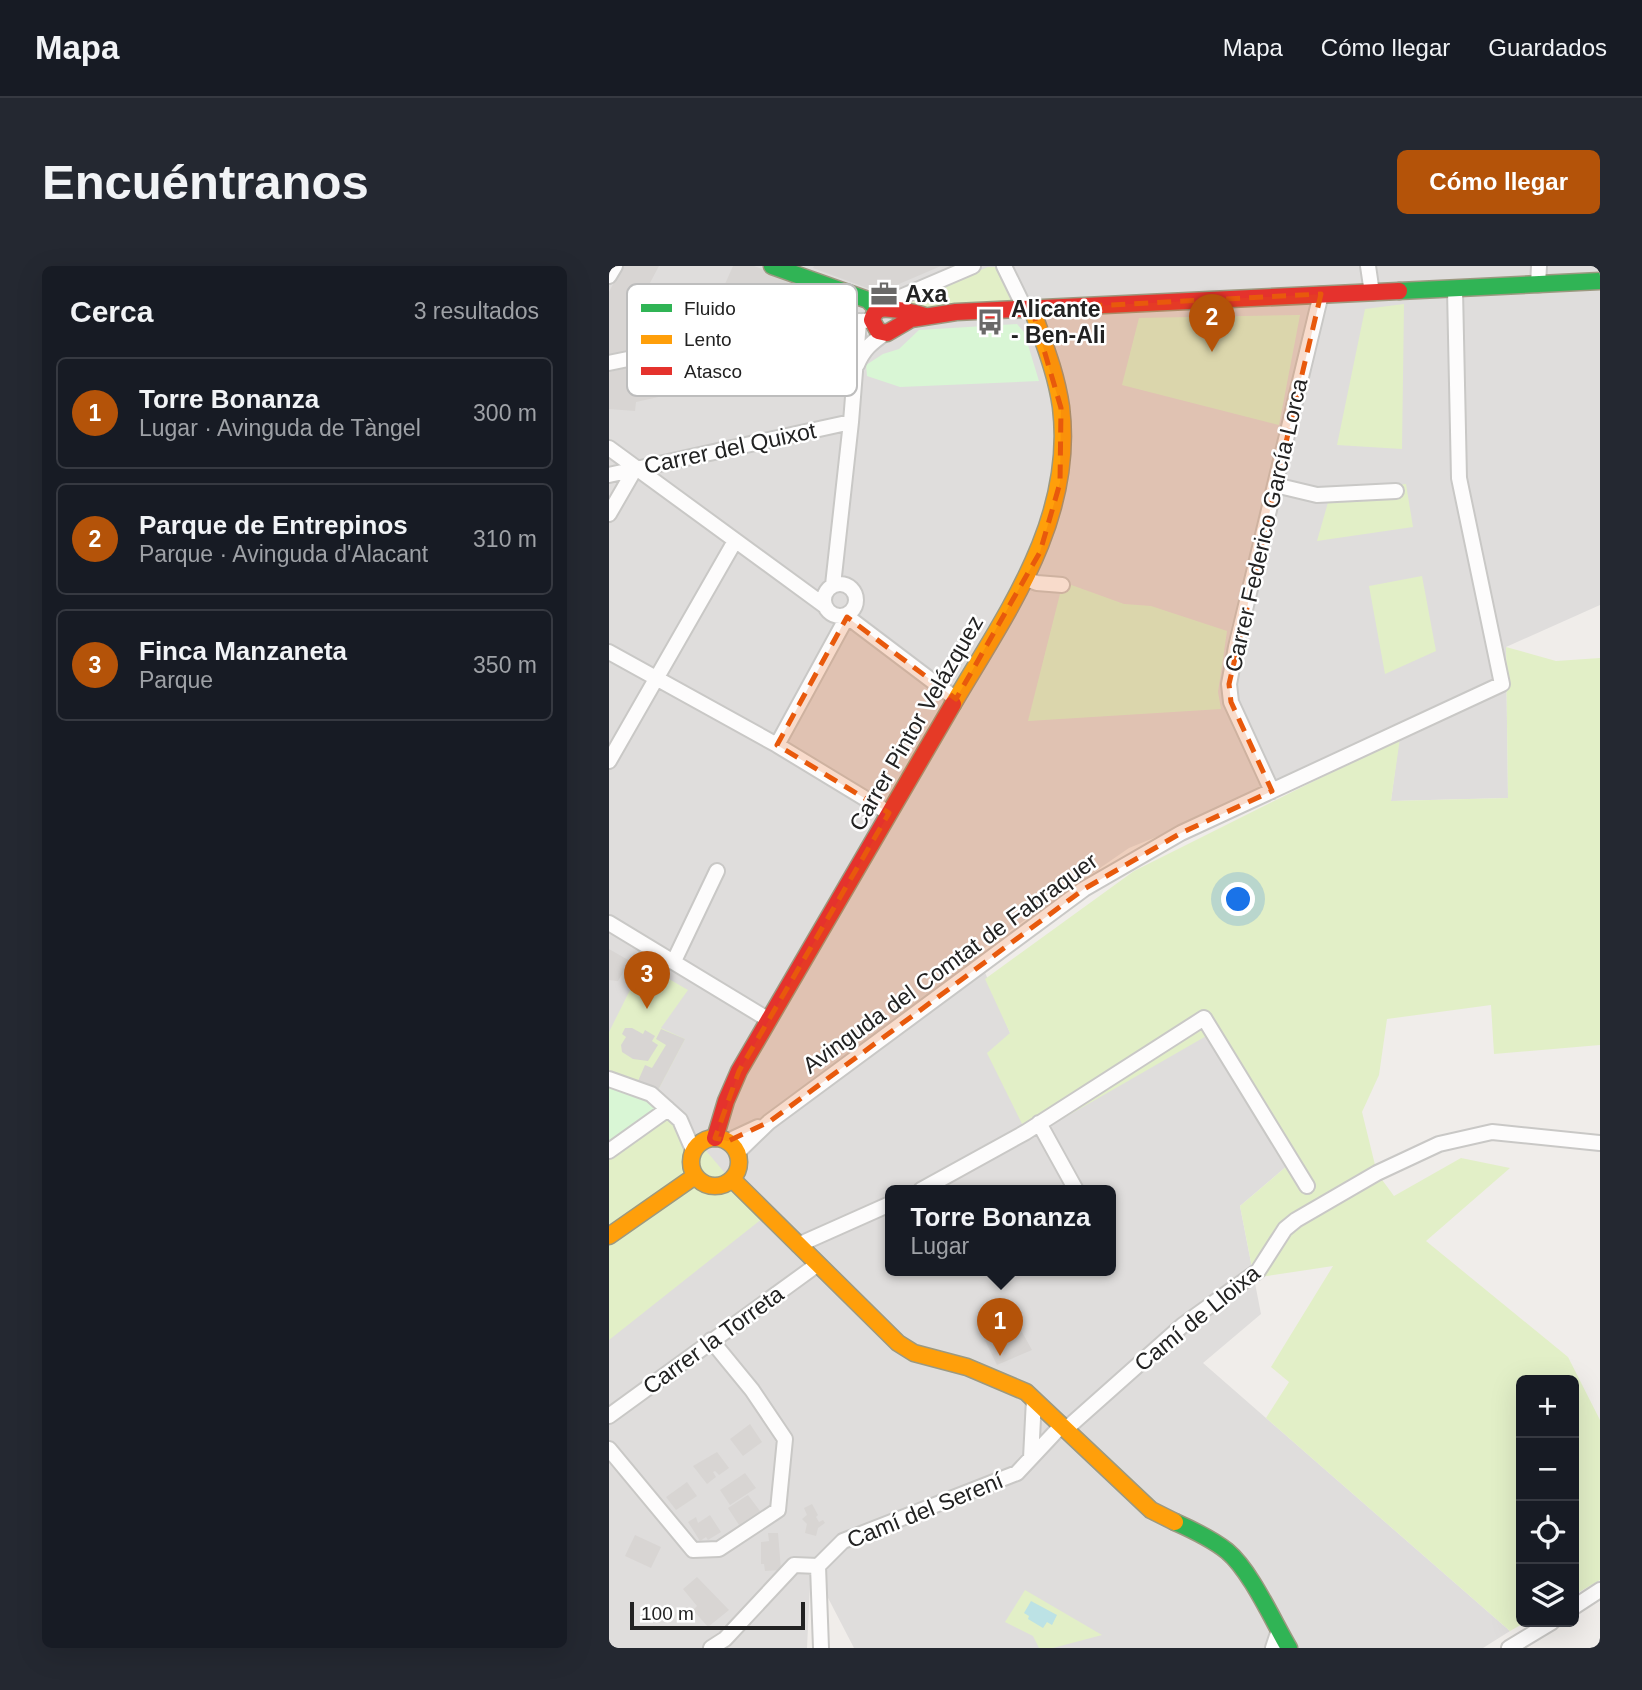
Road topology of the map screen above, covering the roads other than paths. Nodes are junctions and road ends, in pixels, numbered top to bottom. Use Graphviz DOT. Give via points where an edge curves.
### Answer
graph roads {
  1 [pos="615,266"];
  2 [pos="772,266"];
  3 [pos="974,266"];
  4 [pos="1004,266"];
  5 [pos="1368,266"];
  6 [pos="1539,266"];
  7 [pos="800,271"];
  8 [pos="609,276"];
  9 [pos="1600,281"];
  10 [pos="830,284"];
  11 [pos="1538,285"];
  12 [pos="1455,290"];
  13 [pos="1372,293"];
  14 [pos="1321,294"];
  15 [pos="857,295"];
  16 [pos="1028,309"];
  17 [pos="882,318"];
  18 [pos="857,321"];
  19 [pos="857,349"];
  20 [pos="627,359"];
  21 [pos="609,363"];
  22 [pos="857,365"];
  23 [pos="853,396"];
  24 [pos="851,422"];
  25 [pos="609,447"];
  26 [pos="635,468"];
  27 [pos="609,475"];
  28 [pos="1275,485"];
  29 [pos="1397,491"];
  30 [pos="609,514"];
  31 [pos="735,541"];
  32 [pos="1026,579"];
  33 [pos="833,585"];
  34 [pos="1062,585"];
  35 [pos="825,606"];
  36 [pos="846,616"];
  37 [pos="609,652"];
  38 [pos="657,679"];
  39 [pos="956,699"];
  40 [pos="778,745"];
  41 [pos="609,761"];
  42 [pos="1272,791"];
  43 [pos="889,813"];
  44 [pos="717,871"];
  45 [pos="609,923"];
  46 [pos="674,961"];
  47 [pos="769,1020"];
  48 [pos="609,1079"];
  49 [pos="668,1110"];
  50 [pos="1039,1123"];
  51 [pos="1600,1143"];
  52 [pos="727,1144"];
  53 [pos="693,1150"];
  54 [pos="609,1151"];
  55 [pos="695,1176"];
  56 [pos="732,1180"];
  57 [pos="930,1185"];
  58 [pos="1073,1185"];
  59 [pos="1307,1186"];
  60 [pos="885,1206"];
  61 [pos="609,1236"];
  62 [pos="799,1245"];
  63 [pos="818,1264"];
  64 [pos="711,1340"];
  65 [pos="1034,1399"];
  66 [pos="609,1416"];
  67 [pos="1064,1427"];
  68 [pos="609,1449"];
  69 [pos="1031,1458"];
  70 [pos="818,1566"];
  71 [pos="1600,1590"];
  72 [pos="1579,1604"];
  73 [pos="1544,1627"];
  74 [pos="1279,1630"];
  75 [pos="711,1648"];
  76 [pos="821,1648"];
  77 [pos="1273,1648"];
  78 [pos="1289,1648"];
  79 [pos="1509,1648"];
  1 -- 8 [label="street"];
  2 -- 7 [label="street"];
  3 -- 17 [label="street" via="896,299"];
  4 -- 16 [label="street"];
  5 -- 13 [label="street"];
  6 -- 11 [label="street"];
  7 -- 10 [label="street"];
  9 -- 11 [label="street"];
  11 -- 12 [label="street"];
  12 -- 13 [label="street"];
  12 -- 42 [label="street, Avinguda del Comtat de Fabraquer" via="1459,478 1502,684"];
  13 -- 14 [label="street"];
  14 -- 16 [label="street"];
  14 -- 28 [label="street, Carrer Federico García Lorca"];
  15 -- 17 [label="street" via="868,300"];
  16 -- 17 [label="street"];
  16 -- 32 [label="street, Carrer Pintor Velázquez" via="1056,379 1063,451 1047,533"];
  17 -- 18 [label="street"];
  17 -- 19 [label="street"];
  17 -- 22 [label="street"];
  20 -- 21 [label="street"];
  23 -- 24 [label="street"];
  24 -- 26 [label="street, Carrer del Quixot"];
  24 -- 33 [label="street"];
  25 -- 26 [label="street"];
  26 -- 27 [label="street, Carrer del Quixot"];
  26 -- 30 [label="street"];
  26 -- 31 [label="street"];
  28 -- 29 [label="street" via="1317,495"];
  28 -- 42 [label="street, Carrer Federico García Lorca" via="1229,684 1231,702"];
  31 -- 35 [label="street"];
  31 -- 38 [label="street"];
  32 -- 34 [label="street"];
  32 -- 39 [label="street, Carrer Pintor Velázquez"];
  33 -- 35 [label="street" via="825,595"];
  33 -- 36 [label="street" via="846,585 855,594"];
  35 -- 36 [label="street" via="831,613"];
  36 -- 39 [label="street"];
  36 -- 40 [label="street"];
  37 -- 38 [label="street"];
  38 -- 40 [label="street"];
  38 -- 41 [label="street"];
  39 -- 43 [label="street, Carrer Pintor Velázquez"];
  40 -- 43 [label="street"];
  42 -- 52 [label="street, Avinguda del Comtat de Fabraquer" via="1181,833 1084,890 769,1122"];
  43 -- 47 [label="street, Carrer Pintor Velázquez"];
  44 -- 46 [label="street"];
  45 -- 46 [label="street"];
  46 -- 47 [label="street"];
  47 -- 52 [label="street, Carrer Pintor Velázquez" via="726,1101"];
  48 -- 49 [label="street" via="651,1094"];
  49 -- 53 [label="street" via="680,1120"];
  49 -- 54 [label="street"];
  50 -- 57 [label="street"];
  50 -- 58 [label="street"];
  50 -- 59 [label="street" via="1205,1018"];
  51 -- 67 [label="street, Camí de Lloixa" via="1492,1132 1440,1144 1377,1173 1296,1220 1258,1271 1183,1325"];
  52 -- 53 [label="street" via="707,1139"];
  52 -- 56 [label="street" via="739,1168"];
  53 -- 55 [label="street"];
  55 -- 56 [label="street" via="711,1185"];
  55 -- 61 [label="street"];
  56 -- 62 [label="street"];
  60 -- 62 [label="street"];
  62 -- 63 [label="street"];
  63 -- 64 [label="street, Carrer la Torreta"];
  63 -- 65 [label="street" via="898,1343 914,1353 967,1367 1013,1385"];
  64 -- 66 [label="street, Carrer la Torreta"];
  64 -- 68 [label="street" via="785,1440 778,1510 719,1549 693,1549"];
  65 -- 67 [label="street"];
  65 -- 69 [label="street"];
  67 -- 69 [label="street, Camí del Serení"];
  67 -- 74 [label="street" via="1151,1510 1228,1552 1242,1567"];
  69 -- 70 [label="street, Camí del Serení" via="1017,1473 843,1541"];
  70 -- 75 [label="street" via="794,1565 725,1639"];
  70 -- 76 [label="street"];
  71 -- 72 [label="street"];
  73 -- 79 [label="street"];
  74 -- 77 [label="street"];
  74 -- 78 [label="street"];
}
